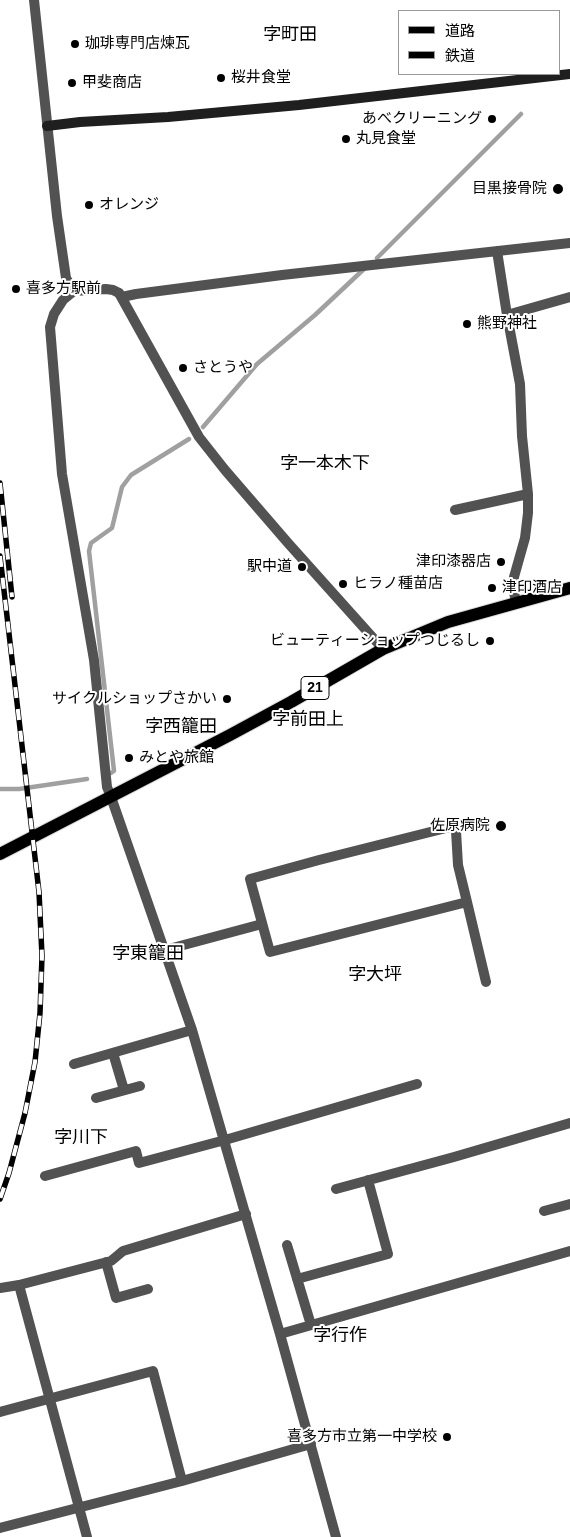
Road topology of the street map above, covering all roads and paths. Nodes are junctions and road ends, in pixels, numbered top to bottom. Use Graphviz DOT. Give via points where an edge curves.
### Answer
graph roads {
  1 [pos="34,0"];
  2 [pos="570,74"];
  3 [pos="47,126"];
  4 [pos="570,244"];
  5 [pos="497,251"];
  6 [pos="74,291"];
  7 [pos="120,295"];
  8 [pos="570,297"];
  9 [pos="507,315"];
  10 [pos="528,494"];
  11 [pos="454,510"];
  12 [pos="570,590"];
  13 [pos="516,602"];
  14 [pos="383,649"];
  15 [pos="112,796"];
  16 [pos="0,854"];
  17 [pos="467,902"];
  18 [pos="262,924"];
  19 [pos="164,950"];
  20 [pos="486,982"];
  21 [pos="192,1030"];
  22 [pos="113,1052"];
  23 [pos="74,1064"];
  24 [pos="417,1084"];
  25 [pos="140,1086"];
  26 [pos="124,1090"];
  27 [pos="96,1098"];
  28 [pos="570,1122"];
  29 [pos="225,1140"];
  30 [pos="45,1176"];
  31 [pos="368,1180"];
  32 [pos="336,1189"];
  33 [pos="570,1204"];
  34 [pos="544,1212"];
  35 [pos="246,1214"];
  36 [pos="287,1245"];
  37 [pos="570,1251"];
  38 [pos="106,1262"];
  39 [pos="297,1279"];
  40 [pos="19,1285"];
  41 [pos="0,1288"];
  42 [pos="148,1289"];
  43 [pos="311,1325"];
  44 [pos="280,1334"];
  45 [pos="50,1399"];
  46 [pos="0,1412"];
  47 [pos="311,1444"];
  48 [pos="182,1481"];
  49 [pos="80,1508"];
  50 [pos="0,1528"];
  51 [pos="87,1537"];
  52 [pos="336,1537"];
  1 -- 3 [label="street"];
  2 -- 3 [label="main road" via="299,105"];
  3 -- 6 [label="street" via="66,278"];
  4 -- 5 [label="street"];
  5 -- 7 [label="street"];
  5 -- 9 [label="street"];
  6 -- 7 [label="street" via="106,289"];
  6 -- 15 [label="street" via="63,300 50,327 62,474 94,660 107,787"];
  7 -- 14 [label="street" via="199,437"];
  8 -- 9 [label="street"];
  9 -- 10 [label="street" via="520,384"];
  10 -- 11 [label="street"];
  10 -- 13 [label="street" via="525,538 514,577"];
  12 -- 13 [label="main road, 21"];
  13 -- 14 [label="main road, 21" via="448,622"];
  14 -- 15 [label="main road, 21" via="291,702"];
  15 -- 16 [label="main road, 21"];
  15 -- 19 [label="street"];
  17 -- 18 [label="street" via="270,952"];
  17 -- 18 [label="street" via="458,865 454,826 250,879"];
  17 -- 20 [label="street"];
  18 -- 19 [label="street"];
  19 -- 21 [label="street"];
  21 -- 22 [label="street"];
  21 -- 29 [label="street"];
  22 -- 23 [label="street"];
  22 -- 26 [label="street"];
  24 -- 29 [label="street"];
  25 -- 26 [label="street"];
  26 -- 27 [label="street"];
  28 -- 31 [label="street"];
  29 -- 30 [label="street" via="140,1162 136,1151"];
  29 -- 35 [label="street"];
  31 -- 32 [label="street"];
  31 -- 39 [label="street" via="388,1254"];
  33 -- 34 [label="street"];
  35 -- 38 [label="street" via="123,1251"];
  35 -- 44 [label="street"];
  36 -- 39 [label="street"];
  37 -- 43 [label="street"];
  38 -- 40 [label="street"];
  38 -- 42 [label="street" via="116,1298"];
  39 -- 43 [label="street"];
  40 -- 41 [label="street"];
  40 -- 45 [label="street"];
  43 -- 44 [label="street"];
  44 -- 47 [label="street"];
  45 -- 46 [label="street"];
  45 -- 48 [label="street" via="153,1371"];
  45 -- 49 [label="street"];
  47 -- 48 [label="street"];
  47 -- 52 [label="street"];
  48 -- 49 [label="street"];
  49 -- 50 [label="street"];
  49 -- 51 [label="street"];
}
